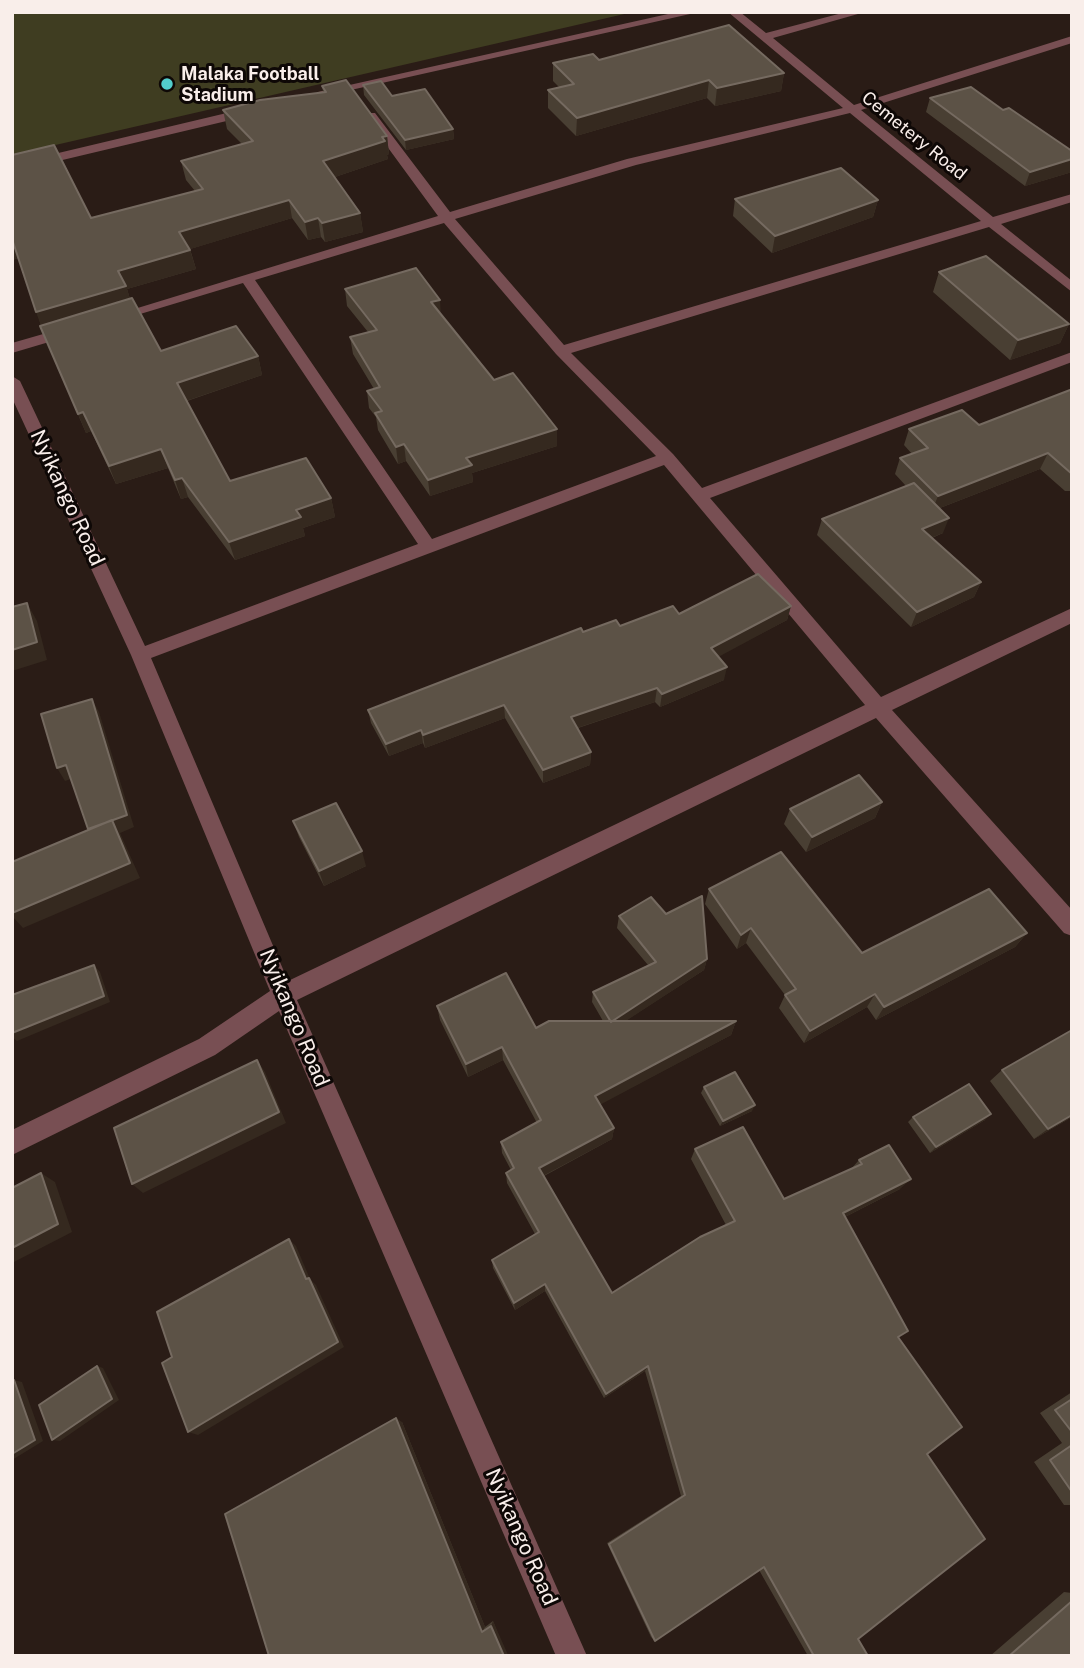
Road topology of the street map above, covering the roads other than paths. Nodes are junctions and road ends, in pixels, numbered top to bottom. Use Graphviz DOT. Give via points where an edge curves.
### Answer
graph roads {
  1 [pos="694,12"];
  2 [pos="733,12"];
  3 [pos="860,12"];
  4 [pos="765,37"];
  5 [pos="1072,39"];
  6 [pos="308,96"];
  7 [pos="357,97"];
  8 [pos="267,107"];
  9 [pos="853,108"];
  10 [pos="12,168"];
  11 [pos="1072,198"];
  12 [pos="447,218"];
  13 [pos="992,223"];
  14 [pos="247,278"];
  15 [pos="1072,288"];
  16 [pos="12,348"];
  17 [pos="561,351"];
  18 [pos="1072,357"];
  19 [pos="12,381"];
  20 [pos="667,458"];
  21 [pos="698,496"];
  22 [pos="428,546"];
  23 [pos="1072,615"];
  24 [pos="140,655"];
  25 [pos="879,708"];
  26 [pos="1072,926"];
  27 [pos="283,995"];
  28 [pos="12,1143"];
  29 [pos="572,1656"];
  1 -- 7 [label="street"];
  2 -- 4 [label="street, Cemetery Road"];
  3 -- 4 [label="street"];
  4 -- 9 [label="street, Cemetery Road"];
  5 -- 9 [label="street"];
  6 -- 7 [label="street"];
  7 -- 12 [label="street"];
  8 -- 10 [label="street"];
  9 -- 12 [label="street" via="632,162"];
  9 -- 13 [label="street, Cemetery Road"];
  11 -- 13 [label="street"];
  12 -- 14 [label="street"];
  12 -- 17 [label="street"];
  13 -- 15 [label="street, Cemetery Road"];
  13 -- 17 [label="street"];
  14 -- 16 [label="street"];
  14 -- 22 [label="street"];
  17 -- 20 [label="street"];
  18 -- 21 [label="street"];
  19 -- 24 [label="street, Nyikango Road"];
  20 -- 21 [label="street"];
  20 -- 22 [label="street"];
  21 -- 25 [label="street"];
  22 -- 24 [label="street"];
  23 -- 25 [label="street"];
  24 -- 27 [label="street, Nyikango Road"];
  25 -- 26 [label="street"];
  25 -- 27 [label="street"];
  27 -- 28 [label="street" via="207,1047"];
  27 -- 29 [label="street, Nyikango Road"];
}
